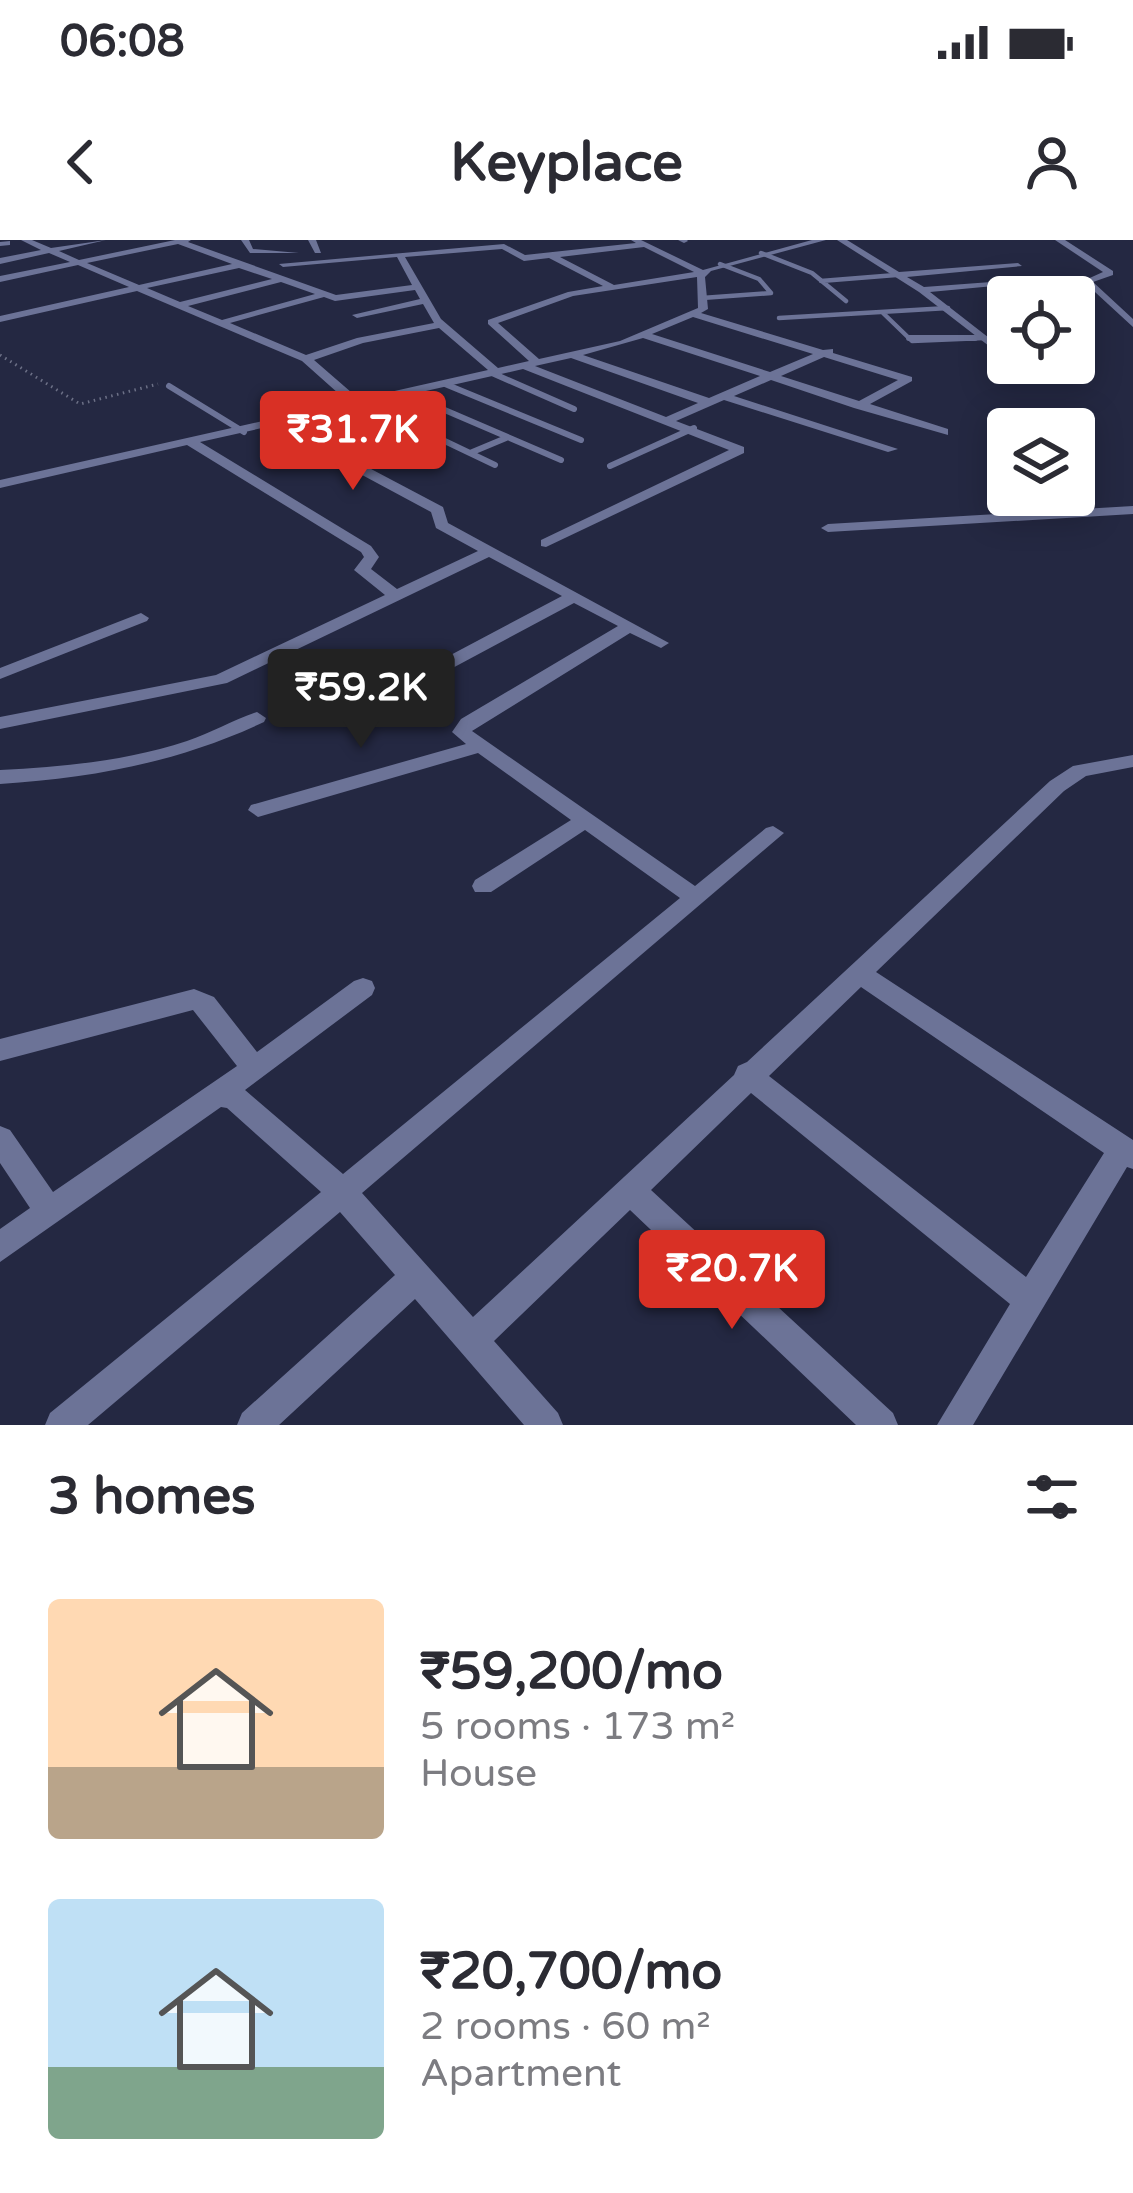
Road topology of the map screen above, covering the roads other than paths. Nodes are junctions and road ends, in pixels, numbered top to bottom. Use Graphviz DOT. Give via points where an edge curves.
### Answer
graph roads {
  1 [pos="23,240"];
  2 [pos="102,240"];
  3 [pos="285,240"];
  4 [pos="312,240"];
  5 [pos="452,240"];
  6 [pos="565,240"];
  7 [pos="841,240"];
  8 [pos="1059,240"];
  9 [pos="183,241"];
  10 [pos="812,241"];
  11 [pos="245,242"];
  12 [pos="639,242"];
  13 [pos="2,243"];
  14 [pos="528,243"];
  15 [pos="506,244"];
  16 [pos="371,248"];
  17 [pos="423,248"];
  18 [pos="49,250"];
  19 [pos="318,251"];
  20 [pos="587,251"];
  21 [pos="126,253"];
  22 [pos="761,253"];
  23 [pos="400,255"];
  24 [pos="551,255"];
  25 [pos="332,260"];
  26 [pos="0,261"];
  27 [pos="146,261"];
  28 [pos="607,261"];
  29 [pos="76,263"];
  30 [pos="283,264"];
  31 [pos="720,264"];
  32 [pos="239,265"];
  33 [pos="1018,266"];
  34 [pos="165,269"];
  35 [pos="626,271"];
  36 [pos="703,273"];
  37 [pos="896,274"];
  38 [pos="185,277"];
  39 [pos="0,279"];
  40 [pos="282,279"];
  41 [pos="820,280"];
  42 [pos="646,281"];
  43 [pos="412,283"];
  44 [pos="987,285"];
  45 [pos="610,286"];
  46 [pos="137,288"];
  47 [pos="922,290"];
  48 [pos="325,294"];
  49 [pos="702,298"];
  50 [pos="846,301"];
  51 [pos="424,302"];
  52 [pos="179,305"];
  53 [pos="948,308"];
  54 [pos="883,313"];
  55 [pos="357,315"];
  56 [pos="696,315"];
  57 [pos="779,317"];
  58 [pos="0,319"];
  59 [pos="221,323"];
  60 [pos="1133,324"];
  61 [pos="440,325"];
  62 [pos="647,335"];
  63 [pos="984,338"];
  64 [pos="987,341"];
  65 [pos="843,344"];
  66 [pos="826,352"];
  67 [pos="574,356"];
  68 [pos="306,359"];
  69 [pos="531,364"];
  70 [pos="494,373"];
  71 [pos="770,377"];
  72 [pos="445,384"];
  73 [pos="169,386"];
  74 [pos="405,393"];
  75 [pos="724,396"];
  76 [pos="708,402"];
  77 [pos="362,403"];
  78 [pos="858,406"];
  79 [pos="574,409"];
  80 [pos="670,419"];
  81 [pos="276,424"];
  82 [pos="694,428"];
  83 [pos="244,432"];
  84 [pos="944,432"];
  85 [pos="507,437"];
  86 [pos="581,440"];
  87 [pos="192,443"];
  88 [pos="892,449"];
  89 [pos="470,453"];
  90 [pos="561,460"];
  91 [pos="495,465"];
  92 [pos="610,466"];
  93 [pos="0,484"];
  94 [pos="1133,510"];
  95 [pos="828,528"];
  96 [pos="546,543"];
  97 [pos="487,553"];
  98 [pos="396,596"];
  99 [pos="572,597"];
  100 [pos="141,618"];
  101 [pos="628,627"];
  102 [pos="662,644"];
  103 [pos="0,674"];
  104 [pos="385,698"];
  105 [pos="257,718"];
  106 [pos="0,723"];
  107 [pos="479,746"];
  108 [pos="1133,761"];
  109 [pos="0,777"];
  110 [pos="258,810"];
  111 [pos="584,821"];
  112 [pos="773,833"];
  113 [pos="483,886"];
  114 [pos="696,898"];
  115 [pos="859,973"];
  116 [pos="363,988"];
  117 [pos="0,1050"];
  118 [pos="254,1068"];
  119 [pos="747,1075"];
  120 [pos="218,1096"];
  121 [pos="0,1139"];
  122 [pos="1127,1152"];
  123 [pos="629,1189"];
  124 [pos="342,1192"];
  125 [pos="49,1212"];
  126 [pos="0,1247"];
  127 [pos="418,1275"];
  128 [pos="1030,1300"];
  129 [pos="470,1342"];
  130 [pos="62,1425"];
  131 [pos="254,1425"];
  132 [pos="546,1425"];
  133 [pos="881,1425"];
  134 [pos="955,1425"];
  1 -- 13 [label="street"];
  1 -- 18 [label="street"];
  2 -- 18 [label="street"];
  3 -- 11 [label="street"];
  4 -- 19 [label="street"];
  5 -- 17 [label="street"];
  6 -- 20 [label="street"];
  7 -- 37 [label="street"];
  8 -- 60 [label="street" via="1111,273 1088,281"];
  9 -- 21 [label="street"];
  9 -- 32 [label="street"];
  10 -- 22 [label="street"];
  11 -- 19 [label="street" via="267,255"];
  12 -- 20 [label="street"];
  12 -- 36 [label="street"];
  14 -- 15 [label="street"];
  15 -- 17 [label="street"];
  15 -- 24 [label="street" via="521,257"];
  16 -- 17 [label="street"];
  16 -- 19 [label="street"];
  16 -- 23 [label="street"];
  16 -- 25 [label="street"];
  17 -- 23 [label="street"];
  18 -- 26 [label="street"];
  18 -- 29 [label="street"];
  20 -- 24 [label="street"];
  20 -- 28 [label="street"];
  21 -- 27 [label="street"];
  21 -- 29 [label="street"];
  22 -- 31 [label="street"];
  22 -- 41 [label="lane"];
  23 -- 43 [label="street"];
  24 -- 45 [label="street"];
  25 -- 30 [label="street"];
  25 -- 43 [label="street" via="345,280"];
  29 -- 39 [label="street"];
  29 -- 46 [label="street"];
  31 -- 36 [label="street"];
  31 -- 49 [label="lane" via="772,290"];
  32 -- 38 [label="street"];
  32 -- 40 [label="street"];
  33 -- 37 [label="street"];
  34 -- 38 [label="street"];
  35 -- 42 [label="street"];
  36 -- 42 [label="street"];
  36 -- 49 [label="street"];
  37 -- 41 [label="lane"];
  37 -- 47 [label="street"];
  38 -- 46 [label="street"];
  40 -- 48 [label="street"];
  40 -- 52 [label="street"];
  41 -- 50 [label="lane"];
  42 -- 45 [label="street"];
  43 -- 48 [label="street" via="342,298"];
  43 -- 51 [label="street"];
  44 -- 47 [label="street"];
  45 -- 69 [label="street" via="490,322"];
  46 -- 52 [label="street"];
  46 -- 58 [label="street"];
  47 -- 53 [label="street"];
  48 -- 59 [label="street"];
  49 -- 56 [label="street"];
  51 -- 55 [label="street"];
  51 -- 61 [label="street"];
  52 -- 59 [label="street"];
  53 -- 54 [label="lane"];
  53 -- 63 [label="street"];
  54 -- 57 [label="lane"];
  54 -- 63 [label="lane" via="912,341"];
  56 -- 62 [label="street"];
  56 -- 66 [label="street"];
  59 -- 68 [label="street"];
  61 -- 68 [label="street"];
  61 -- 70 [label="street"];
  62 -- 67 [label="street"];
  62 -- 71 [label="street"];
  63 -- 64 [label="street"];
  65 -- 66 [label="street"];
  66 -- 71 [label="street"];
  66 -- 78 [label="street" via="908,380"];
  67 -- 69 [label="street"];
  67 -- 76 [label="street"];
  68 -- 77 [label="street"];
  69 -- 70 [label="street"];
  69 -- 80 [label="street"];
  70 -- 72 [label="street"];
  70 -- 79 [label="lane"];
  71 -- 75 [label="street"];
  71 -- 78 [label="street"];
  72 -- 74 [label="street"];
  72 -- 86 [label="lane"];
  73 -- 83 [label="lane"];
  74 -- 77 [label="street"];
  74 -- 85 [label="lane"];
  75 -- 76 [label="street"];
  75 -- 88 [label="street"];
  76 -- 80 [label="street"];
  77 -- 81 [label="street"];
  77 -- 89 [label="lane"];
  78 -- 84 [label="street"];
  80 -- 82 [label="street"];
  81 -- 83 [label="street"];
  81 -- 97 [label="street" via="438,510 441,525"];
  82 -- 92 [label="lane"];
  82 -- 96 [label="street" via="740,449"];
  83 -- 87 [label="street"];
  85 -- 89 [label="lane"];
  85 -- 90 [label="lane"];
  87 -- 93 [label="street"];
  87 -- 98 [label="street" via="366,549 372,557 362,570"];
  89 -- 91 [label="lane"];
  94 -- 95 [label="street"];
  97 -- 98 [label="street"];
  97 -- 99 [label="street"];
  98 -- 106 [label="street" via="221,679"];
  99 -- 101 [label="street"];
  99 -- 104 [label="street"];
  100 -- 103 [label="street"];
  101 -- 102 [label="street"];
  101 -- 107 [label="street" via="468,723 461,732"];
  105 -- 109 [label="street" via="175,754"];
  107 -- 110 [label="street"];
  107 -- 111 [label="street"];
  108 -- 115 [label="street" via="1068,778"];
  111 -- 113 [label="street"];
  111 -- 114 [label="street"];
  112 -- 114 [label="street"];
  114 -- 124 [label="street"];
  115 -- 119 [label="street"];
  115 -- 122 [label="street"];
  116 -- 118 [label="street"];
  117 -- 118 [label="street" via="194,999"];
  118 -- 120 [label="street"];
  119 -- 123 [label="street"];
  119 -- 128 [label="street"];
  120 -- 124 [label="street" via="247,1104"];
  120 -- 125 [label="street"];
  121 -- 125 [label="street"];
  122 -- 128 [label="street"];
  123 -- 129 [label="street"];
  123 -- 133 [label="street"];
  124 -- 127 [label="street"];
  124 -- 130 [label="street"];
  125 -- 126 [label="street"];
  127 -- 129 [label="street"];
  127 -- 131 [label="street"];
  128 -- 134 [label="street"];
  129 -- 132 [label="street"];
}
